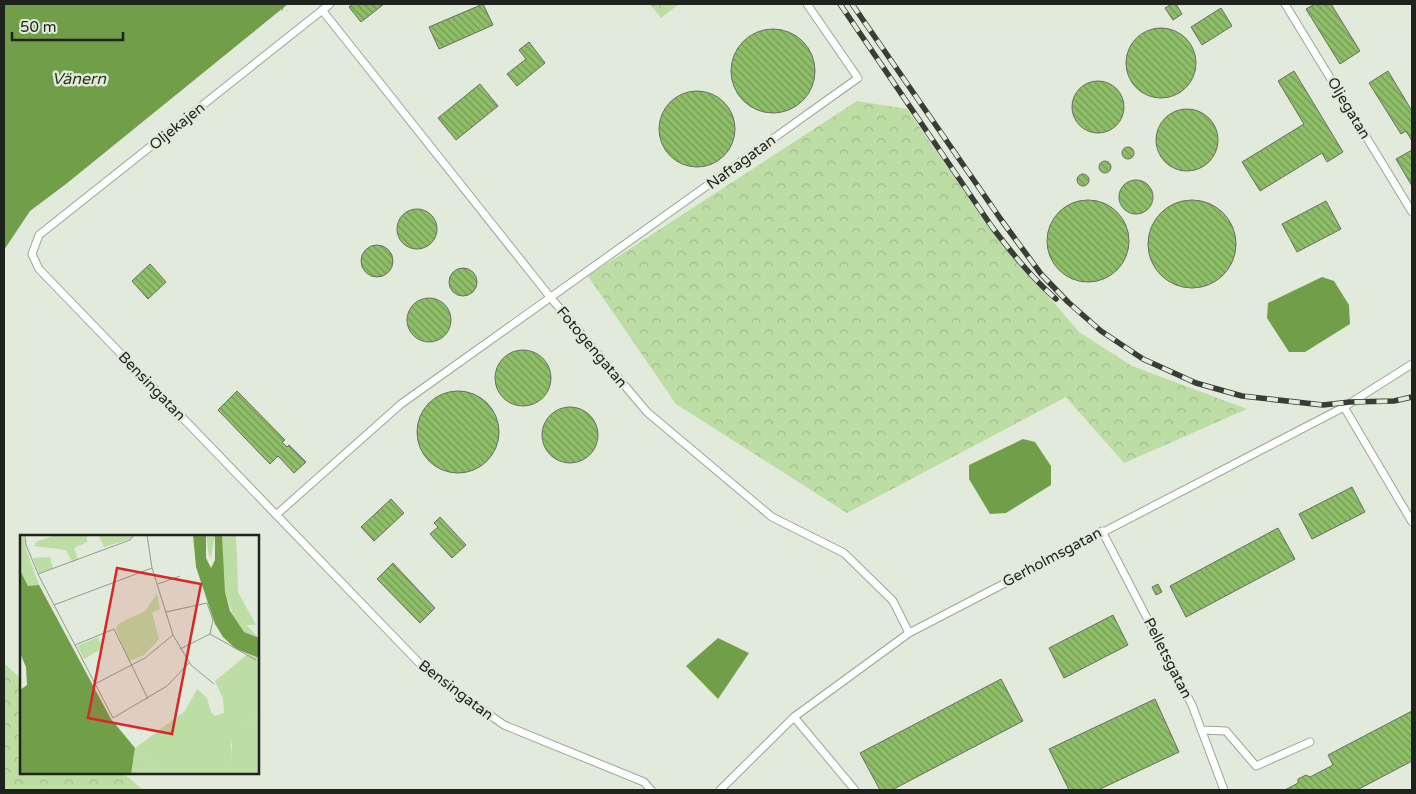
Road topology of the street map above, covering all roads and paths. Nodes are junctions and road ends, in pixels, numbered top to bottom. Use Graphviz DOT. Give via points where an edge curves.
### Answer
graph roads {
  1 [pos="268,4"];
  2 [pos="330,4"];
  3 [pos="807,4"];
  4 [pos="1285,4"];
  5 [pos="322,10"];
  6 [pos="286,11"];
  7 [pos="1412,212"];
  8 [pos="32,254"];
  9 [pos="551,298"];
  10 [pos="1412,364"];
  11 [pos="1344,407"];
  12 [pos="276,515"];
  13 [pos="1412,522"];
  14 [pos="1102,531"];
  15 [pos="909,633"];
  16 [pos="794,717"];
  17 [pos="1201,730"];
  18 [pos="1310,742"];
  19 [pos="651,790"];
  20 [pos="720,790"];
  21 [pos="855,790"];
  22 [pos="1224,790"];
  1 -- 6 [label="path"];
  2 -- 5 [label="lane, Oljekajen"];
  3 -- 9 [label="lane, Naftagatan" via="858,78"];
  4 -- 7 [label="lane, Oljegatan"];
  5 -- 8 [label="lane, Oljekajen" via="39,236"];
  5 -- 9 [label="lane, Fotogengatan"];
  8 -- 12 [label="lane, Bensingatan" via="39,270"];
  9 -- 12 [label="lane" via="401,404"];
  9 -- 15 [label="lane, Fotogengatan" via="647,412 772,517 844,553 893,601"];
  10 -- 11 [label="lane, Gerholmsgatan"];
  11 -- 13 [label="lane"];
  11 -- 14 [label="lane, Gerholmsgatan"];
  12 -- 19 [label="lane, Bensingatan" via="426,670 504,725 644,782"];
  14 -- 15 [label="lane, Gerholmsgatan"];
  14 -- 17 [label="lane, Pelletsgatan" via="1192,705"];
  15 -- 16 [label="lane, Gerholmsgatan"];
  16 -- 20 [label="lane, Gerholmsgatan"];
  16 -- 21 [label="lane"];
  17 -- 18 [label="lane" via="1226,731 1256,766"];
  17 -- 22 [label="lane, Pelletsgatan"];
}
